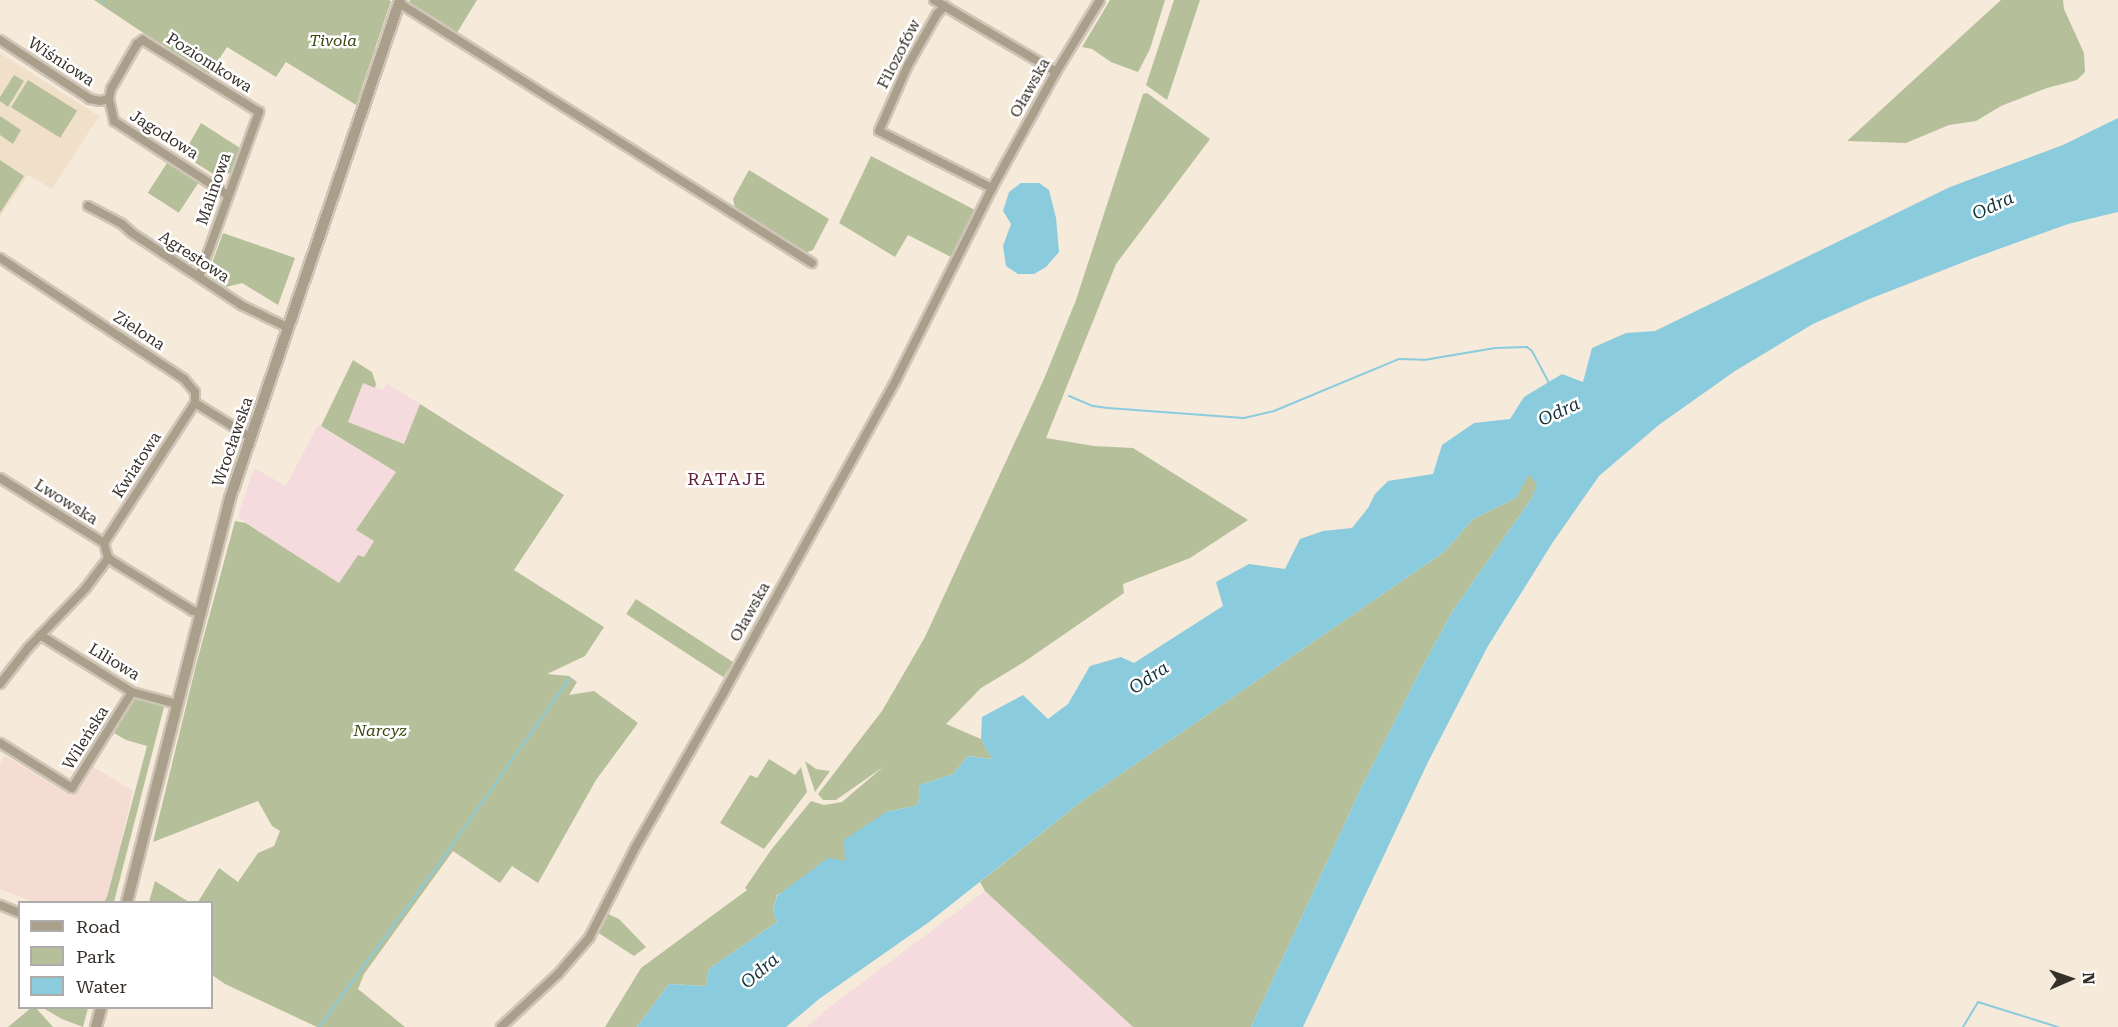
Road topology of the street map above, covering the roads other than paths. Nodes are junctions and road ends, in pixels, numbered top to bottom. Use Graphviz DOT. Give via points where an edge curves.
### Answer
graph roads {
  1 [pos="934,0"];
  2 [pos="399,2"];
  3 [pos="1099,2"];
  4 [pos="945,6"];
  5 [pos="0,40"];
  6 [pos="1056,72"];
  7 [pos="109,99"];
  8 [pos="259,112"];
  9 [pos="992,188"];
  10 [pos="228,195"];
  11 [pos="88,206"];
  12 [pos="0,258"];
  13 [pos="812,263"];
  14 [pos="199,277"];
  15 [pos="287,327"];
  16 [pos="195,403"];
  17 [pos="250,437"];
  18 [pos="0,478"];
  19 [pos="104,543"];
  20 [pos="108,558"];
  21 [pos="200,612"];
  22 [pos="40,635"];
  23 [pos="0,684"];
  24 [pos="132,692"];
  25 [pos="177,704"];
  26 [pos="0,743"];
  27 [pos="128,901"];
  28 [pos="0,905"];
  29 [pos="18,912"];
  30 [pos="101,1009"];
  31 [pos="96,1027"];
  32 [pos="501,1027"];
  1 -- 4 [label="street"];
  2 -- 13 [label="street"];
  2 -- 15 [label="street, Wrocławska"];
  3 -- 6 [label="street, Oławska"];
  4 -- 6 [label="street"];
  4 -- 9 [label="street, Filozofów" via="936,14 908,65 879,131"];
  5 -- 7 [label="street, Wiśniowa" via="90,99"];
  6 -- 9 [label="street, Oławska"];
  7 -- 8 [label="street, Poziomkowa" via="111,89 143,40"];
  7 -- 10 [label="street, Jagodowa" via="114,121"];
  8 -- 10 [label="street, Malinowa"];
  9 -- 32 [label="street, Oławska" via="897,378 635,848 589,938 558,974"];
  10 -- 14 [label="street, Malinowa"];
  11 -- 14 [label="street, Agrestowa" via="108,215"];
  12 -- 16 [label="street, Zielona" via="184,379 195,392"];
  14 -- 15 [label="street, Agrestowa" via="241,305"];
  15 -- 17 [label="street, Wrocławska"];
  16 -- 17 [label="street"];
  16 -- 19 [label="street, Kwiatowa"];
  17 -- 21 [label="street, Wrocławska"];
  18 -- 19 [label="street, Lwowska"];
  19 -- 20 [label="street, Lwowska"];
  20 -- 21 [label="street"];
  20 -- 22 [label="street" via="85,589"];
  21 -- 25 [label="street, Wrocławska"];
  22 -- 23 [label="street"];
  22 -- 24 [label="street, Liliowa"];
  24 -- 25 [label="street, Liliowa"];
  24 -- 26 [label="street, Wileńska" via="72,788"];
  25 -- 27 [label="street, Wrocławska"];
  28 -- 29 [label="street"];
  30 -- 31 [label="street"];
}
